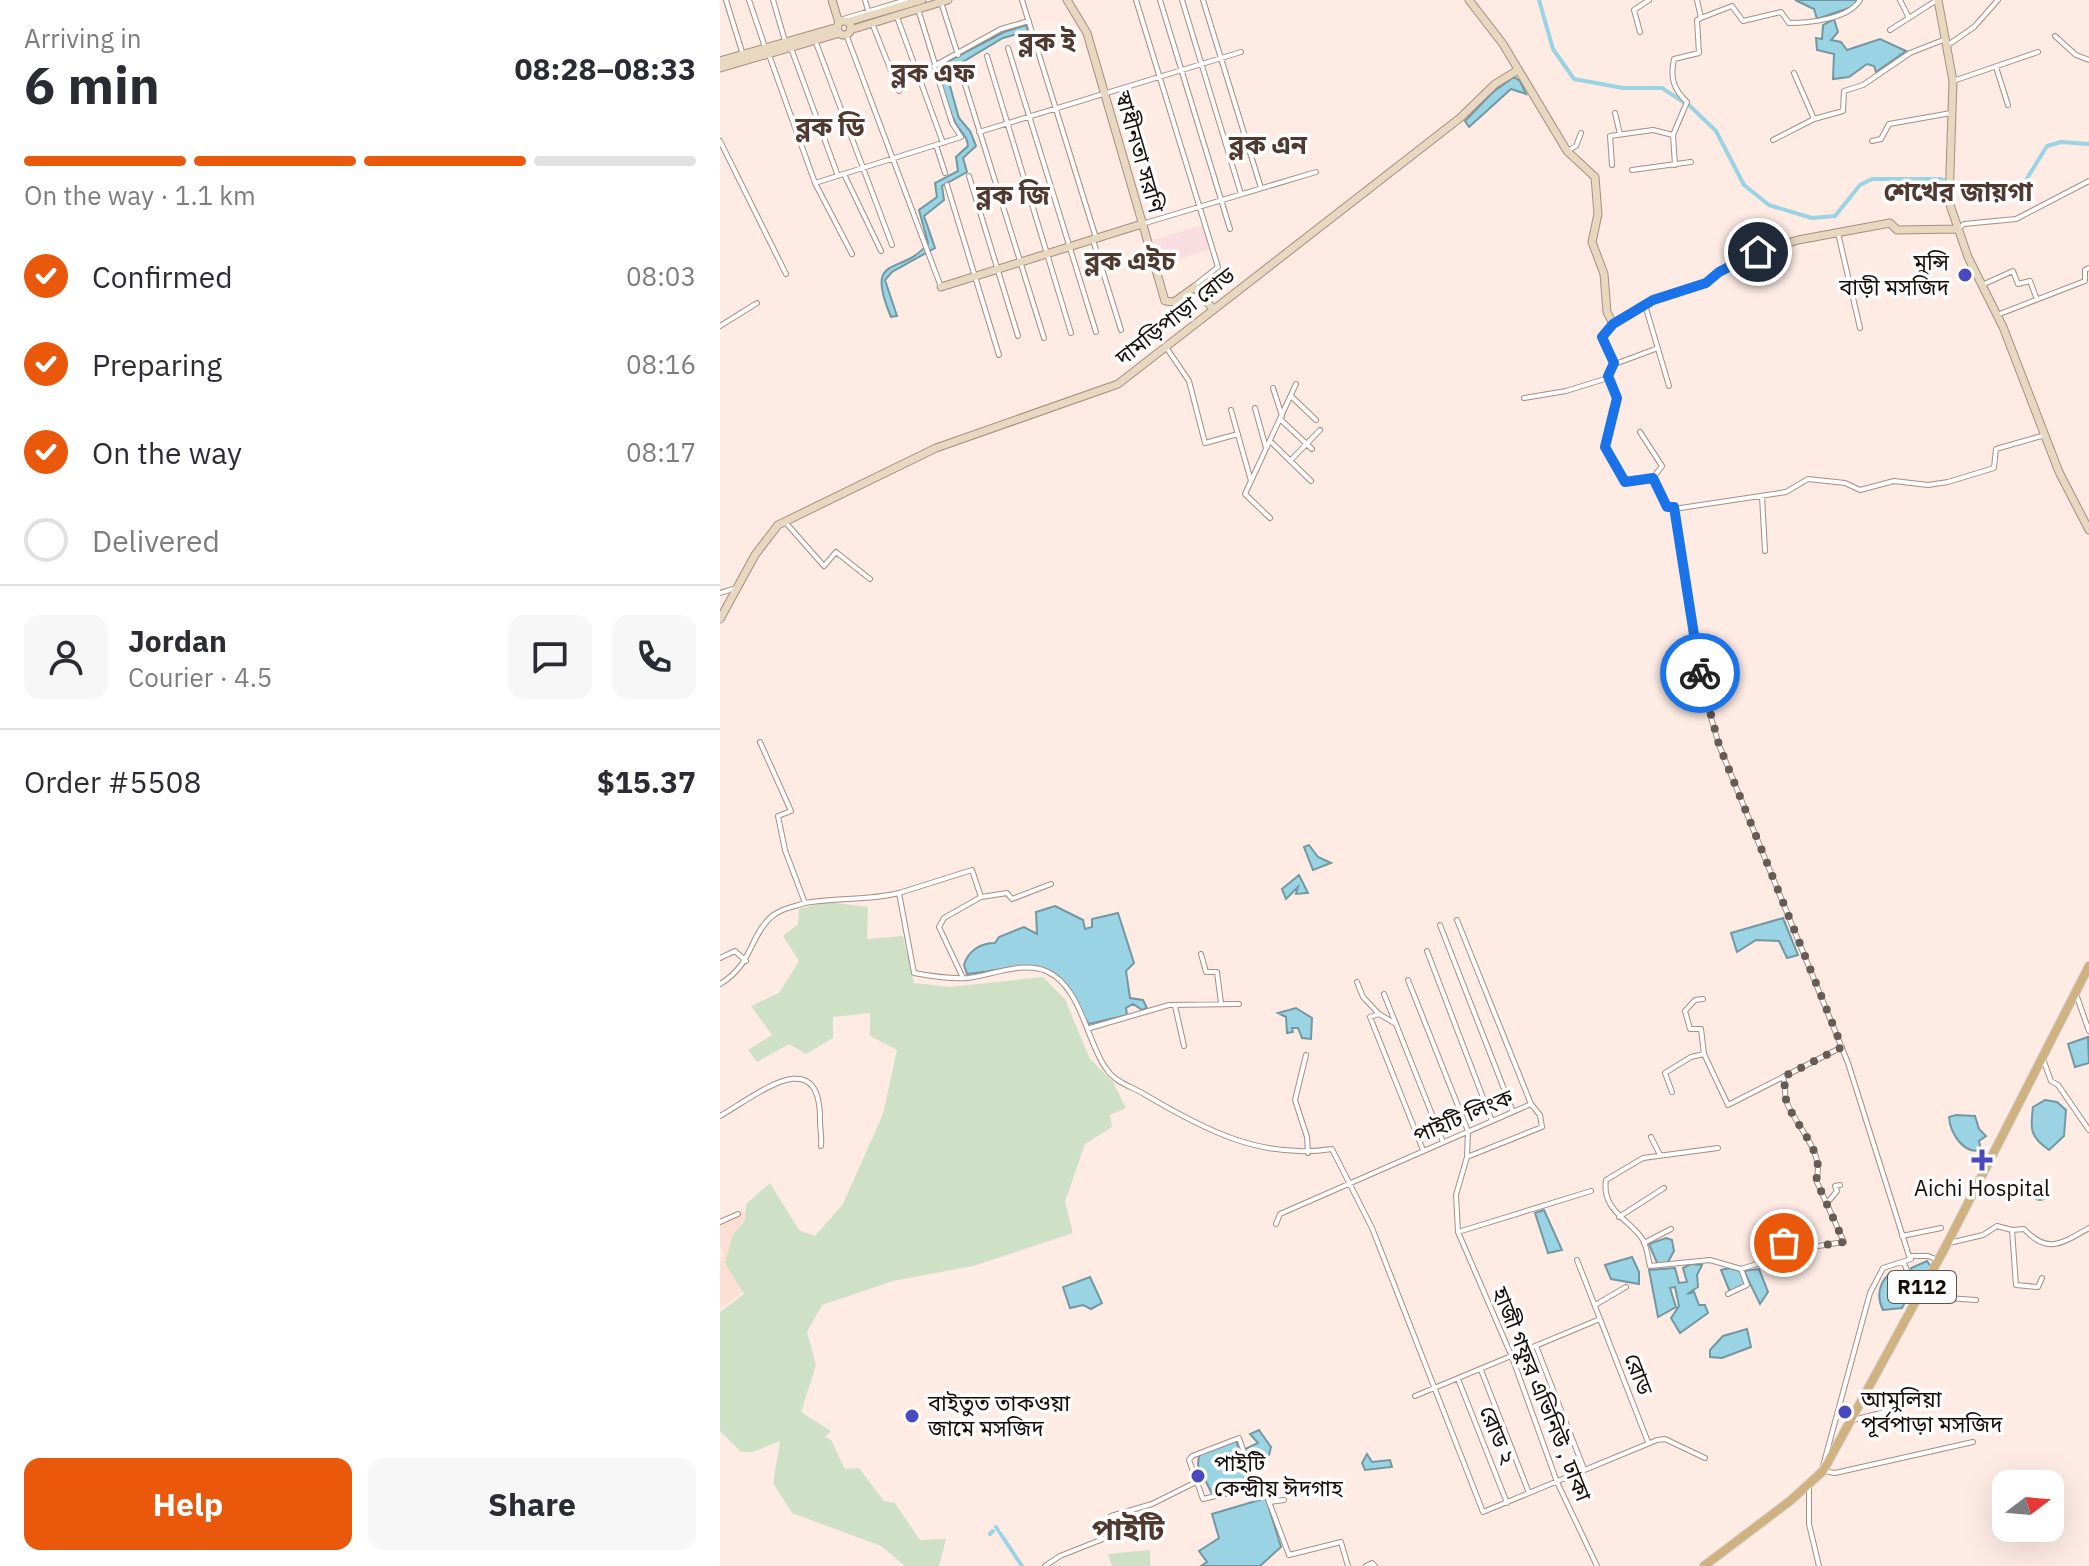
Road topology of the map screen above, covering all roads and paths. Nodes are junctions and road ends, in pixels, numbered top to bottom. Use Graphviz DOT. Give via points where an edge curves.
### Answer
graph roads {
  1 [pos="726,0"];
  2 [pos="749,0"];
  3 [pos="773,0"];
  4 [pos="832,0"];
  5 [pos="865,0"];
  6 [pos="906,0"];
  7 [pos="922,0"];
  8 [pos="1022,0"];
  9 [pos="1067,0"];
  10 [pos="1136,0"];
  11 [pos="1160,0"];
  12 [pos="1182,0"];
  13 [pos="1203,0"];
  14 [pos="1649,0"];
  15 [pos="1697,0"];
  16 [pos="1860,0"];
  17 [pos="1900,0"];
  18 [pos="1937,0"];
  19 [pos="1998,0"];
  20 [pos="945,1"];
  21 [pos="1471,1"];
  22 [pos="893,7"];
  23 [pos="918,9"];
  24 [pos="1908,16"];
  25 [pos="870,17"];
  26 [pos="1701,18"];
  27 [pos="1029,21"];
  28 [pos="843,27"];
  29 [pos="1890,30"];
  30 [pos="1640,32"];
  31 [pos="2055,36"];
  32 [pos="815,40"];
  33 [pos="1947,43"];
  34 [pos="788,44"];
  35 [pos="1008,48"];
  36 [pos="767,51"];
  37 [pos="1241,52"];
  38 [pos="2038,52"];
  39 [pos="958,55"];
  40 [pos="987,56"];
  41 [pos="743,58"];
  42 [pos="1221,58"];
  43 [pos="2089,60"];
  44 [pos="720,61"];
  45 [pos="935,64"];
  46 [pos="1201,64"];
  47 [pos="1996,67"];
  48 [pos="720,68"];
  49 [pos="1181,70"];
  50 [pos="1518,70"];
  51 [pos="1794,73"];
  52 [pos="1159,77"];
  53 [pos="963,78"];
  54 [pos="1953,81"];
  55 [pos="899,91"];
  56 [pos="1105,94"];
  57 [pos="2008,105"];
  58 [pos="1056,109"];
  59 [pos="1615,113"];
  60 [pos="1951,113"];
  61 [pos="1029,117"];
  62 [pos="1814,119"];
  63 [pos="1007,124"];
  64 [pos="979,132"];
  65 [pos="1581,133"];
  66 [pos="1620,134"];
  67 [pos="1673,135"];
  68 [pos="1773,140"];
  69 [pos="720,141"];
  70 [pos="1872,141"];
  71 [pos="943,143"];
  72 [pos="936,145"];
  73 [pos="1567,151"];
  74 [pos="893,159"];
  75 [pos="1691,162"];
  76 [pos="1612,165"];
  77 [pos="1675,165"];
  78 [pos="863,168"];
  79 [pos="1632,170"];
  80 [pos="1316,172"];
  81 [pos="945,173"];
  82 [pos="841,175"];
  83 [pos="969,176"];
  84 [pos="2089,181"];
  85 [pos="815,183"];
  86 [pos="947,185"];
  87 [pos="1261,188"];
  88 [pos="1241,194"];
  89 [pos="1221,200"];
  90 [pos="1199,207"];
  91 [pos="1142,224"];
  92 [pos="1230,229"];
  93 [pos="1958,229"];
  94 [pos="1838,233"];
  95 [pos="1094,239"];
  96 [pos="892,245"];
  97 [pos="1070,247"];
  98 [pos="881,251"];
  99 [pos="852,254"];
  100 [pos="1047,254"];
  101 [pos="1021,262"];
  102 [pos="2089,268"];
  103 [pos="997,270"];
  104 [pos="786,274"];
  105 [pos="976,276"];
  106 [pos="1982,285"];
  107 [pos="941,287"];
  108 [pos="1194,287"];
  109 [pos="2036,298"];
  110 [pos="757,303"];
  111 [pos="1645,305"];
  112 [pos="1213,309"];
  113 [pos="1997,315"];
  114 [pos="1613,324"];
  115 [pos="720,326"];
  116 [pos="1860,328"];
  117 [pos="1121,330"];
  118 [pos="1096,332"];
  119 [pos="1071,333"];
  120 [pos="1018,336"];
  121 [pos="1044,338"];
  122 [pos="1166,347"];
  123 [pos="1658,348"];
  124 [pos="999,355"];
  125 [pos="1614,364"];
  126 [pos="1608,378"];
  127 [pos="1296,384"];
  128 [pos="1669,386"];
  129 [pos="1273,388"];
  130 [pos="1291,396"];
  131 [pos="1524,398"];
  132 [pos="1255,408"];
  133 [pos="1231,410"];
  134 [pos="1281,417"];
  135 [pos="1316,420"];
  136 [pos="1320,430"];
  137 [pos="1640,432"];
  138 [pos="1238,434"];
  139 [pos="2045,435"];
  140 [pos="1270,441"];
  141 [pos="1307,444"];
  142 [pos="1266,448"];
  143 [pos="1312,449"];
  144 [pos="1290,461"];
  145 [pos="1653,478"];
  146 [pos="1311,481"];
  147 [pos="1251,482"];
  148 [pos="1762,496"];
  149 [pos="1674,509"];
  150 [pos="1270,518"];
  151 [pos="784,521"];
  152 [pos="2089,530"];
  153 [pos="1765,551"];
  154 [pos="870,579"];
  155 [pos="736,588"];
  156 [pos="720,593"];
  157 [pos="720,619"];
  158 [pos="760,742"];
  159 [pos="1051,884"];
  160 [pos="899,893"];
  161 [pos="981,897"];
  162 [pos="805,903"];
  163 [pos="1457,920"];
  164 [pos="1440,925"];
  165 [pos="1427,951"];
  166 [pos="1201,954"];
  167 [pos="720,958"];
  168 [pos="746,961"];
  169 [pos="2089,966"];
  170 [pos="963,978"];
  171 [pos="1408,980"];
  172 [pos="1357,982"];
  173 [pos="720,984"];
  174 [pos="1384,994"];
  175 [pos="2076,994"];
  176 [pos="1703,999"];
  177 [pos="1221,1003"];
  178 [pos="1239,1004"];
  179 [pos="1175,1006"];
  180 [pos="1379,1014"];
  181 [pos="1396,1024"];
  182 [pos="1090,1028"];
  183 [pos="2089,1031"];
  184 [pos="1184,1046"];
  185 [pos="1842,1047"];
  186 [pos="1704,1054"];
  187 [pos="1306,1055"];
  188 [pos="2043,1059"];
  189 [pos="1783,1077"];
  190 [pos="1672,1092"];
  191 [pos="1531,1104"];
  192 [pos="1513,1112"];
  193 [pos="720,1116"];
  194 [pos="1492,1121"];
  195 [pos="2089,1130"];
  196 [pos="1468,1131"];
  197 [pos="1651,1137"];
  198 [pos="1443,1142"];
  199 [pos="821,1146"];
  200 [pos="1718,1148"];
  201 [pos="1423,1150"];
  202 [pos="1308,1153"];
  203 [pos="1660,1155"];
  204 [pos="1467,1157"];
  205 [pos="1347,1185"];
  206 [pos="1840,1185"];
  207 [pos="1664,1188"];
  208 [pos="1591,1191"];
  209 [pos="1827,1203"];
  210 [pos="738,1214"];
  211 [pos="1619,1217"];
  212 [pos="720,1222"];
  213 [pos="1276,1224"];
  214 [pos="1941,1228"];
  215 [pos="2089,1228"];
  216 [pos="1671,1229"];
  217 [pos="2012,1230"];
  218 [pos="1458,1232"];
  219 [pos="1902,1236"];
  220 [pos="1644,1243"];
  221 [pos="1947,1244"];
  222 [pos="1911,1259"];
  223 [pos="1577,1260"];
  224 [pos="1938,1260"];
  225 [pos="1904,1263"];
  226 [pos="1741,1269"];
  227 [pos="2042,1278"];
  228 [pos="1913,1285"];
  229 [pos="1626,1287"];
  230 [pos="1728,1294"];
  231 [pos="1917,1295"];
  232 [pos="1976,1300"];
  233 [pos="1595,1305"];
  234 [pos="1600,1319"];
  235 [pos="1536,1346"];
  236 [pos="1512,1357"];
  237 [pos="1481,1370"];
  238 [pos="1458,1379"];
  239 [pos="1436,1388"];
  240 [pos="1415,1396"];
  241 [pos="1897,1415"];
  242 [pos="1850,1421"];
  243 [pos="1648,1442"];
  244 [pos="1973,1442"];
  245 [pos="1705,1458"];
  246 [pos="1584,1469"];
  247 [pos="1822,1471"];
  248 [pos="1557,1482"];
  249 [pos="1194,1483"];
  250 [pos="1809,1486"];
  251 [pos="1245,1489"];
  252 [pos="1529,1493"];
  253 [pos="1284,1500"];
  254 [pos="1269,1502"];
  255 [pos="1507,1503"];
  256 [pos="1045,1566"];
  257 [pos="1348,1566"];
  258 [pos="1366,1566"];
  259 [pos="1375,1566"];
  260 [pos="1597,1566"];
  261 [pos="1704,1566"];
  262 [pos="1819,1566"];
  1 -- 41 [label="street"];
  2 -- 36 [label="street"];
  3 -- 34 [label="street"];
  4 -- 28 [label="main road"];
  5 -- 25 [label="street"];
  6 -- 22 [label="street"];
  7 -- 22 [label="main road"];
  8 -- 27 [label="street"];
  9 -- 56 [label="main road, স্বাধীনতা সরণি" via="1085,28"];
  10 -- 52 [label="street"];
  11 -- 49 [label="street"];
  12 -- 46 [label="street"];
  13 -- 42 [label="street"];
  14 -- 30 [label="street" via="1634,10"];
  15 -- 26 [label="street"];
  16 -- 26 [label="street" via="1855,7 1814,22 1789,23 1779,12 1743,21 1732,6"];
  17 -- 24 [label="street"];
  18 -- 24 [label="street"];
  18 -- 33 [label="main road"];
  19 -- 33 [label="street" via="1974,27"];
  20 -- 23 [label="main road"];
  20 -- 39 [label="street"];
  21 -- 50 [label="main road"];
  22 -- 23 [label="main road"];
  22 -- 25 [label="main road"];
  22 -- 71 [label="street"];
  23 -- 45 [label="street"];
  24 -- 29 [label="street"];
  25 -- 28 [label="main road"];
  25 -- 28 [label="street"];
  25 -- 55 [label="street"];
  26 -- 67 [label="street" via="1699,53 1674,59 1672,82 1687,102"];
  27 -- 39 [label="street" via="1001,29"];
  27 -- 58 [label="street"];
  28 -- 32 [label="main road"];
  28 -- 34 [label="main road"];
  28 -- 74 [label="street"];
  31 -- 43 [label="street"];
  32 -- 34 [label="main road"];
  32 -- 78 [label="street"];
  33 -- 54 [label="main road"];
  33 -- 62 [label="street" via="1915,50 1863,85 1844,91 1845,110"];
  34 -- 36 [label="main road"];
  34 -- 82 [label="street"];
  35 -- 61 [label="street"];
  36 -- 41 [label="main road"];
  36 -- 85 [label="street"];
  37 -- 42 [label="street"];
  38 -- 47 [label="street"];
  39 -- 45 [label="street"];
  40 -- 63 [label="street"];
  41 -- 44 [label="main road"];
  41 -- 48 [label="main road"];
  42 -- 46 [label="street"];
  42 -- 87 [label="street"];
  45 -- 71 [label="street" via="961,137"];
  46 -- 49 [label="street"];
  46 -- 88 [label="street"];
  47 -- 54 [label="street"];
  47 -- 57 [label="street"];
  49 -- 52 [label="street"];
  49 -- 89 [label="street"];
  50 -- 73 [label="main road"];
  50 -- 112 [label="main road, দামড়িপাড়া রোড"];
  51 -- 62 [label="street"];
  52 -- 56 [label="street"];
  52 -- 90 [label="street"];
  53 -- 64 [label="street"];
  54 -- 60 [label="main road"];
  56 -- 58 [label="street"];
  56 -- 91 [label="main road, স্বাধীনতা সরণি"];
  58 -- 61 [label="street"];
  58 -- 95 [label="street"];
  59 -- 66 [label="street"];
  60 -- 70 [label="street" via="1889,124 1881,139"];
  60 -- 93 [label="main road" via="1949,202"];
  61 -- 63 [label="street"];
  61 -- 97 [label="street"];
  62 -- 68 [label="street"];
  63 -- 64 [label="street"];
  63 -- 100 [label="street"];
  64 -- 101 [label="street"];
  65 -- 73 [label="street" via="1576,146"];
  66 -- 67 [label="street" via="1653,130"];
  66 -- 76 [label="street" via="1610,136"];
  67 -- 77 [label="street"];
  69 -- 104 [label="street"];
  71 -- 72 [label="street"];
  72 -- 74 [label="street"];
  72 -- 81 [label="street"];
  73 -- 114 [label="main road" via="1595,177 1598,214 1592,242"];
  74 -- 78 [label="street"];
  74 -- 107 [label="street"];
  75 -- 77 [label="street"];
  77 -- 79 [label="street"];
  78 -- 82 [label="street"];
  78 -- 96 [label="street"];
  80 -- 87 [label="street"];
  82 -- 85 [label="street"];
  82 -- 98 [label="street"];
  83 -- 103 [label="street"];
  84 -- 93 [label="street" via="2016,219"];
  85 -- 99 [label="street"];
  86 -- 105 [label="street"];
  87 -- 88 [label="street"];
  88 -- 89 [label="street"];
  89 -- 90 [label="street"];
  89 -- 92 [label="street"];
  90 -- 91 [label="street"];
  90 -- 108 [label="street" via="1218,267"];
  91 -- 95 [label="main road"];
  91 -- 108 [label="main road, স্বাধীনতা সরণি" via="1165,301 1174,302"];
  93 -- 94 [label="main road" via="1897,230 1890,223"];
  93 -- 106 [label="main road"];
  94 -- 111 [label="main road" via="1758,252 1706,283"];
  94 -- 116 [label="street"];
  95 -- 97 [label="main road"];
  95 -- 117 [label="street"];
  97 -- 100 [label="main road"];
  97 -- 118 [label="street"];
  100 -- 101 [label="main road"];
  100 -- 119 [label="street"];
  101 -- 103 [label="main road"];
  101 -- 121 [label="street"];
  102 -- 109 [label="street" via="2085,281"];
  103 -- 105 [label="main road"];
  103 -- 120 [label="street"];
  105 -- 107 [label="main road"];
  105 -- 124 [label="street"];
  106 -- 109 [label="street" via="2013,271 2018,284 2030,281"];
  106 -- 113 [label="main road"];
  108 -- 112 [label="main road"];
  109 -- 113 [label="street"];
  110 -- 115 [label="street"];
  111 -- 114 [label="main road"];
  111 -- 123 [label="street"];
  112 -- 122 [label="main road, দামড়িপাড়া রোড"];
  113 -- 139 [label="main road"];
  114 -- 125 [label="street" via="1602,338"];
  122 -- 138 [label="street" via="1189,381 1205,443"];
  122 -- 151 [label="main road, দামড়িপাড়া রোড" via="1109,389 936,448"];
  123 -- 125 [label="street"];
  123 -- 128 [label="street"];
  125 -- 126 [label="street"];
  126 -- 131 [label="street"];
  126 -- 145 [label="street" via="1617,398 1606,450 1625,482"];
  127 -- 130 [label="street"];
  129 -- 134 [label="street"];
  130 -- 134 [label="street"];
  130 -- 135 [label="street"];
  132 -- 142 [label="street"];
  133 -- 138 [label="street"];
  134 -- 140 [label="street"];
  134 -- 141 [label="street"];
  136 -- 141 [label="street"];
  137 -- 145 [label="street" via="1662,466"];
  138 -- 147 [label="street"];
  139 -- 148 [label="street" via="1996,449 1994,468 1948,482 1894,481 1860,490 1808,479 1786,492"];
  139 -- 152 [label="main road"];
  140 -- 142 [label="street"];
  140 -- 144 [label="street"];
  141 -- 143 [label="street"];
  141 -- 144 [label="street"];
  142 -- 147 [label="street"];
  144 -- 146 [label="street"];
  145 -- 149 [label="street" via="1667,507"];
  147 -- 150 [label="street" via="1245,494"];
  148 -- 149 [label="street"];
  148 -- 153 [label="street"];
  149 -- 185 [label="street" via="1710,720"];
  151 -- 154 [label="street" via="824,566 836,552"];
  151 -- 155 [label="main road, দামড়িপাড়া রোড" via="771,532"];
  155 -- 156 [label="street"];
  155 -- 157 [label="main road, দামড়িপাড়া রোড"];
  158 -- 162 [label="street" via="791,811 778,816"];
  159 -- 161 [label="street" via="1012,899 1007,893"];
  160 -- 161 [label="street" via="972,870"];
  160 -- 162 [label="street"];
  160 -- 170 [label="street" via="914,973"];
  161 -- 170 [label="street" via="944,918 939,927"];
  162 -- 168 [label="street" via="767,921"];
  163 -- 191 [label="street, পাইটি লিংক"];
  164 -- 192 [label="street"];
  165 -- 194 [label="street"];
  166 -- 177 [label="street" via="1206,972 1217,972"];
  167 -- 168 [label="street" via="735,951"];
  168 -- 173 [label="street"];
  169 -- 175 [label="main road, R112"];
  170 -- 182 [label="street" via="1025,968 1046,971 1061,983"];
  171 -- 196 [label="street"];
  172 -- 180 [label="street"];
  174 -- 181 [label="street"];
  175 -- 183 [label="street"];
  175 -- 188 [label="main road, R112"];
  176 -- 186 [label="street" via="1685,1011 1690,1029 1701,1029"];
  177 -- 178 [label="street"];
  177 -- 179 [label="street"];
  179 -- 182 [label="street"];
  179 -- 184 [label="street"];
  180 -- 181 [label="street"];
  180 -- 201 [label="street" via="1370,1017"];
  181 -- 198 [label="street"];
  182 -- 202 [label="street" via="1100,1059 1117,1082 1207,1131"];
  185 -- 189 [label="street"];
  185 -- 219 [label="street"];
  186 -- 189 [label="street" via="1728,1105"];
  186 -- 190 [label="street" via="1665,1073"];
  187 -- 202 [label="street" via="1295,1100"];
  188 -- 195 [label="street" via="2051,1081"];
  188 -- 221 [label="main road, R112"];
  189 -- 209 [label="street" via="1785,1098 1808,1138 1820,1171 1816,1180"];
  191 -- 192 [label="street, পাইটি লিংক"];
  191 -- 204 [label="street" via="1542,1127"];
  192 -- 194 [label="street, পাইটি লিংক"];
  193 -- 199 [label="street" via="780,1082 803,1078 821,1098"];
  194 -- 196 [label="street, পাইটি লিংক"];
  196 -- 198 [label="street, পাইটি লিংক"];
  196 -- 204 [label="street"];
  197 -- 203 [label="street"];
  198 -- 201 [label="street, পাইটি লিংক"];
  200 -- 203 [label="street"];
  201 -- 205 [label="street, পাইটি লিংক"];
  202 -- 205 [label="street" via="1332,1149"];
  203 -- 211 [label="street" via="1643,1158 1606,1180"];
  204 -- 218 [label="street" via="1456,1195"];
  205 -- 213 [label="street, পাইটি লিংক" via="1280,1214"];
  205 -- 239 [label="street" via="1372,1228"];
  206 -- 209 [label="street"];
  207 -- 211 [label="street"];
  208 -- 218 [label="street"];
  209 -- 226 [label="street" via="1844,1242 1793,1250 1777,1243 1760,1251 1760,1263"];
  210 -- 212 [label="street"];
  211 -- 220 [label="street"];
  214 -- 219 [label="street"];
  215 -- 217 [label="street" via="2052,1245 2024,1229"];
  216 -- 220 [label="street"];
  217 -- 221 [label="street" via="1997,1226"];
  217 -- 227 [label="street" via="2016,1285 2038,1287"];
  218 -- 236 [label="street, হাজী গফুর এভিনিউ , ঢাকা"];
  219 -- 222 [label="street"];
  220 -- 226 [label="street" via="1650,1266 1710,1260"];
  221 -- 224 [label="main road, R112"];
  222 -- 224 [label="street"];
  222 -- 225 [label="street"];
  223 -- 233 [label="street, রোড"];
  224 -- 231 [label="main road, R112"];
  225 -- 228 [label="street"];
  225 -- 247 [label="street" via="1883,1268 1870,1293"];
  226 -- 230 [label="street" via="1747,1285"];
  229 -- 233 [label="street"];
  231 -- 232 [label="street"];
  231 -- 242 [label="main road, R112"];
  233 -- 234 [label="street, রোড"];
  234 -- 235 [label="street"];
  234 -- 243 [label="street, রোড"];
  235 -- 236 [label="street"];
  235 -- 246 [label="street"];
  236 -- 237 [label="street"];
  236 -- 248 [label="street, হাজী গফুর এভিনিউ , ঢাকা"];
  237 -- 238 [label="street"];
  237 -- 252 [label="street"];
  238 -- 239 [label="street"];
  238 -- 255 [label="street, রোড ২"];
  239 -- 240 [label="street"];
  239 -- 255 [label="street" via="1483,1512"];
  241 -- 242 [label="street" via="1897,1409"];
  242 -- 247 [label="main road, R112"];
  243 -- 245 [label="street" via="1665,1439"];
  243 -- 246 [label="street"];
  244 -- 247 [label="street" via="1835,1473"];
  246 -- 248 [label="street"];
  247 -- 250 [label="main road, R112"];
  248 -- 252 [label="street"];
  248 -- 260 [label="street, হাজী গফুর এভিনিউ , ঢাকা"];
  249 -- 251 [label="street" via="1203,1499"];
  249 -- 251 [label="street" via="1192,1456 1239,1438 1249,1467"];
  249 -- 256 [label="street" via="1111,1516 1107,1537"];
  250 -- 261 [label="main road, R112"];
  250 -- 262 [label="street" via="1809,1524"];
  251 -- 254 [label="street" via="1265,1489"];
  252 -- 255 [label="street"];
  253 -- 254 [label="street"];
  254 -- 257 [label="street" via="1289,1555 1341,1542"];
  258 -- 259 [label="street"];
}
